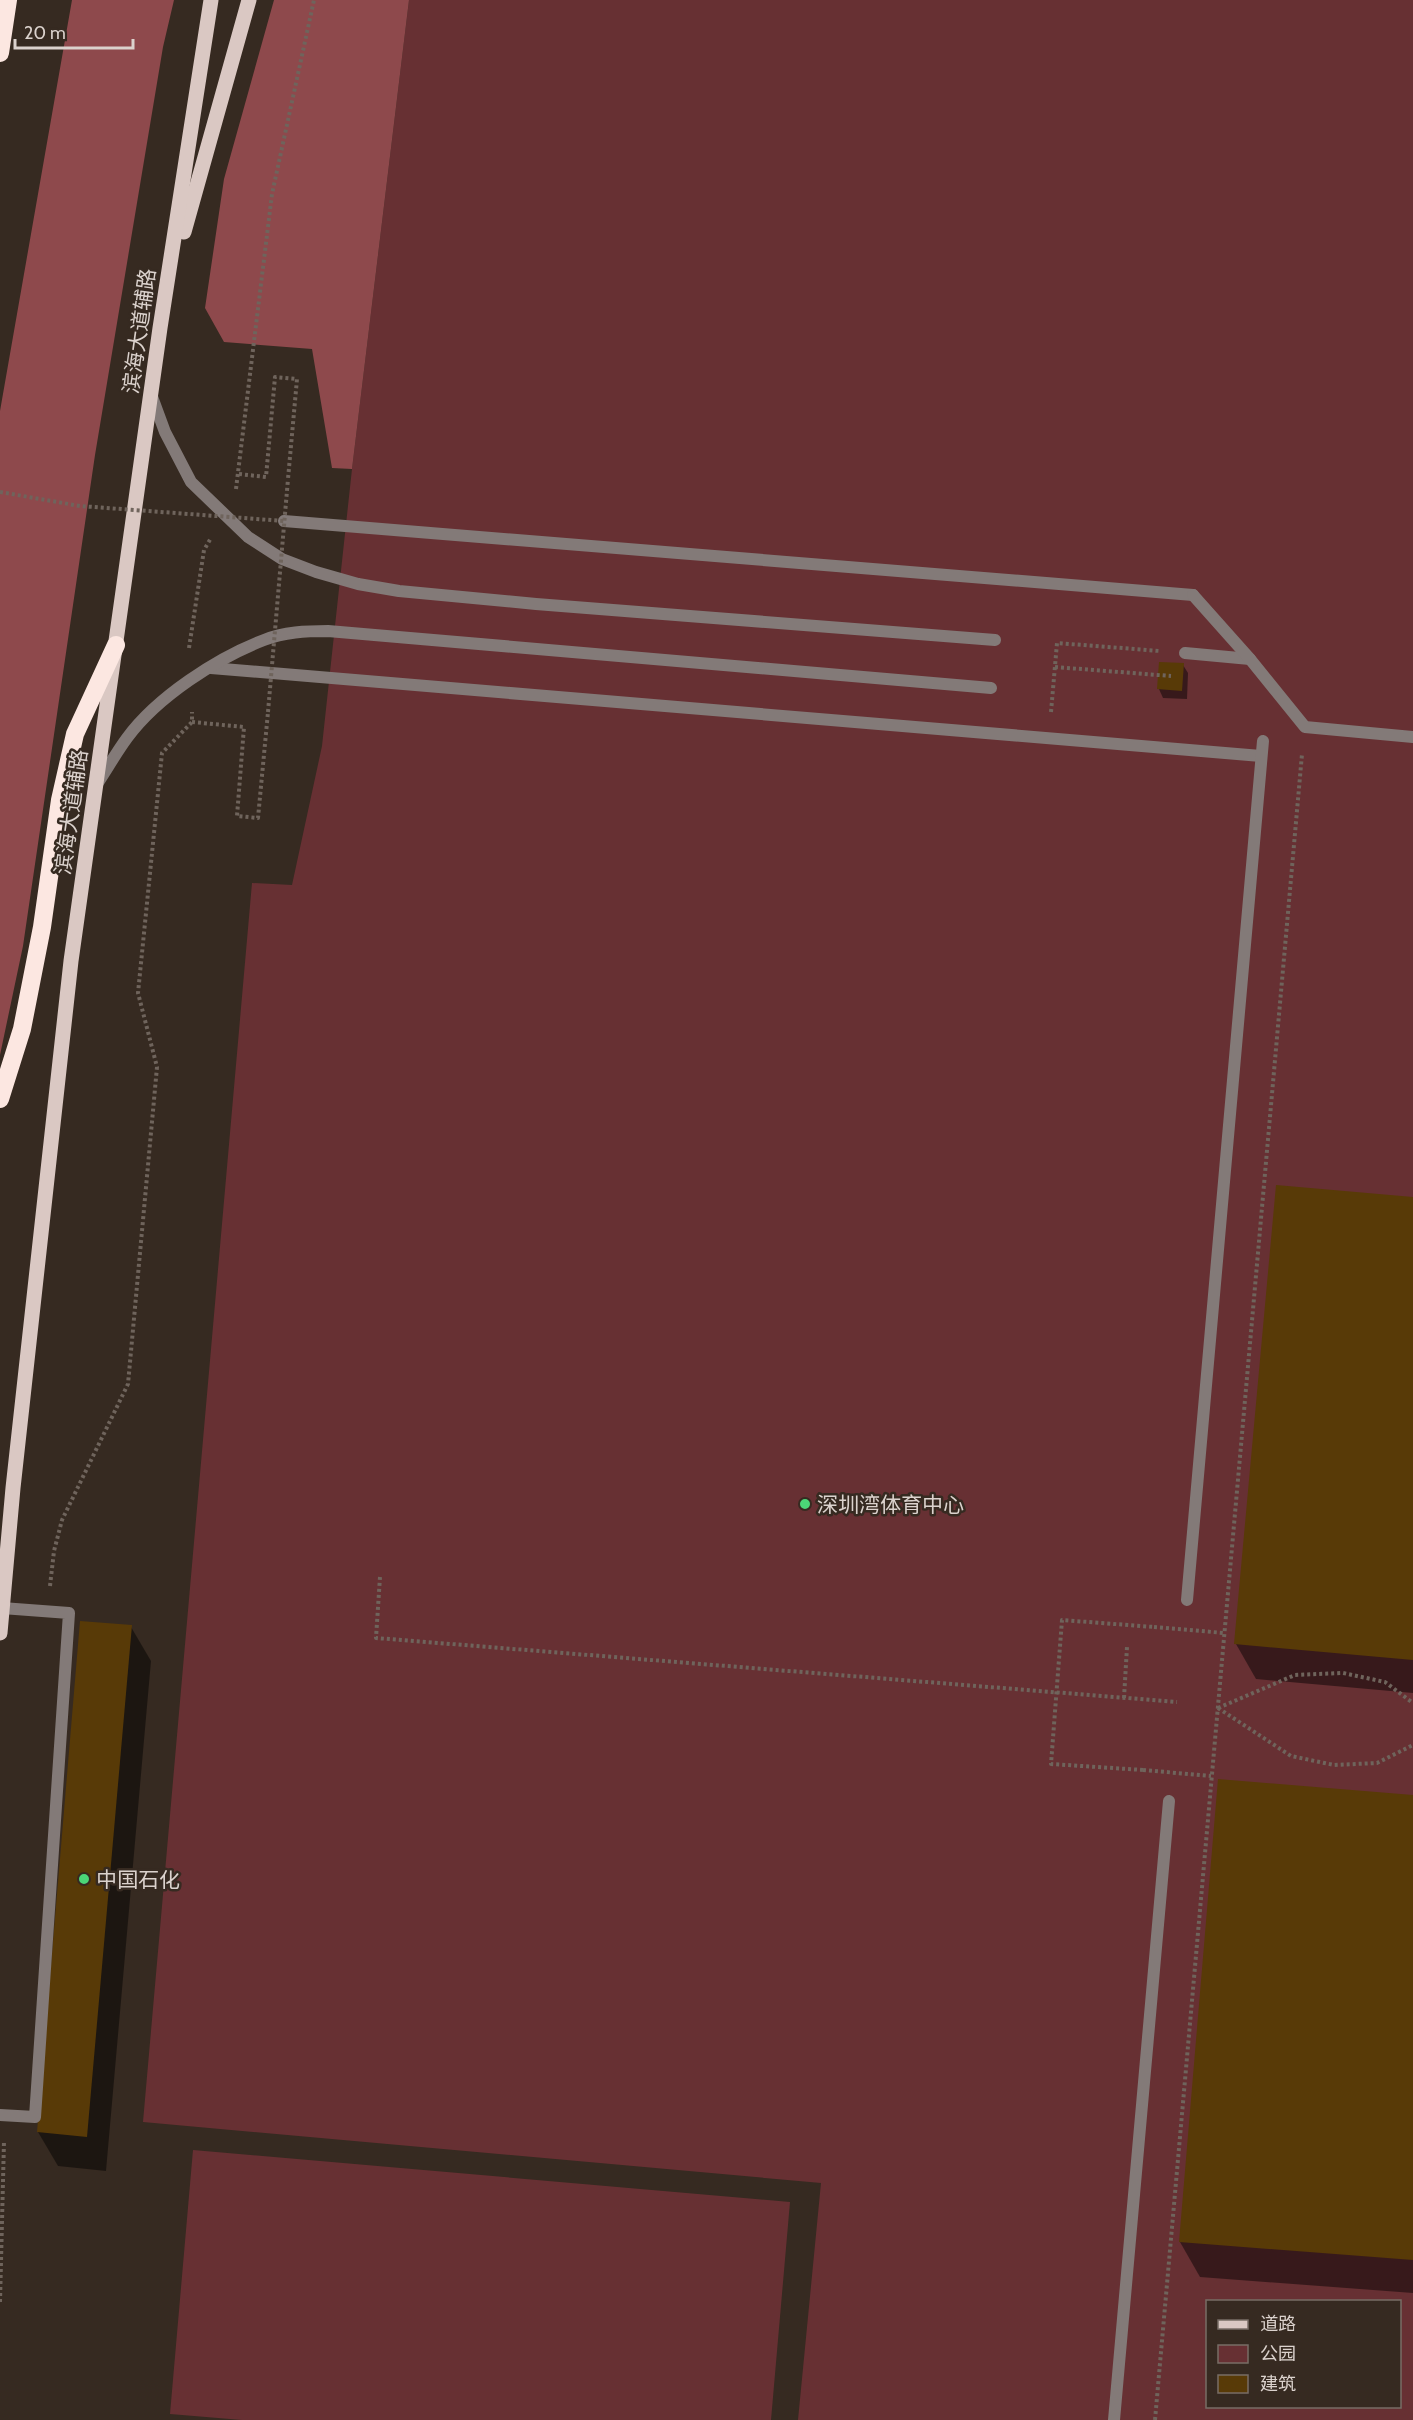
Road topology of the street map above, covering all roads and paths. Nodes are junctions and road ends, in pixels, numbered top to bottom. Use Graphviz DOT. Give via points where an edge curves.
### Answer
graph roads {
  1 [pos="8,0"];
  2 [pos="211,0"];
  3 [pos="249,0"];
  4 [pos="314,0"];
  5 [pos="0,53"];
  6 [pos="160,328"];
  7 [pos="151,392"];
  8 [pos="238,474"];
  9 [pos="0,492"];
  10 [pos="235,498"];
  11 [pos="284,520"];
  12 [pos="204,550"];
  13 [pos="994,640"];
  14 [pos="116,645"];
  15 [pos="189,650"];
  16 [pos="1185,653"];
  17 [pos="1250,659"];
  18 [pos="1055,667"];
  19 [pos="211,668"];
  20 [pos="1171,676"];
  21 [pos="991,687"];
  22 [pos="1305,727"];
  23 [pos="1413,737"];
  24 [pos="1049,739"];
  25 [pos="1263,741"];
  26 [pos="1261,756"];
  27 [pos="96,785"];
  28 [pos="0,1099"];
  29 [pos="380,1577"];
  30 [pos="1187,1600"];
  31 [pos="2,1608"];
  32 [pos="47,1611"];
  33 [pos="0,1633"];
  34 [pos="1224,1633"];
  35 [pos="1127,1647"];
  36 [pos="1056,1694"];
  37 [pos="1124,1698"];
  38 [pos="1177,1702"];
  39 [pos="1413,1703"];
  40 [pos="1218,1708"];
  41 [pos="1413,1746"];
  42 [pos="1211,1776"];
  43 [pos="1169,1801"];
  44 [pos="3,2115"];
  45 [pos="0,2302"];
  46 [pos="1114,2420"];
  47 [pos="1155,2420"];
  1 -- 5 [label="highway"];
  2 -- 6 [label="main road, 滨海大道辅路"];
  3 -- 6 [label="main road"];
  4 -- 8 [label="path" via="272,194"];
  6 -- 7 [label="main road, 滨海大道辅路"];
  7 -- 13 [label="street" via="165,432 190,482 248,537 282,559 316,572 358,584 411,592"];
  7 -- 14 [label="main road, 滨海大道辅路"];
  8 -- 10 [label="path"];
  8 -- 11 [label="path, bridge" via="266,477 275,377 297,379"];
  9 -- 11 [label="path, bridge" via="80,506"];
  11 -- 17 [label="street, bridge" via="1193,595"];
  11 -- 32 [label="path, bridge" via="258,818 237,816 244,727 192,722 162,753 138,993 157,1067 128,1384 62,1521"];
  12 -- 15 [label="path"];
  14 -- 27 [label="main road, 滨海大道辅路"];
  14 -- 28 [label="highway" via="75,734 60,800 42,927 22,1029"];
  16 -- 17 [label="street"];
  16 -- 18 [label="path" via="1057,644"];
  17 -- 22 [label="street, bridge"];
  18 -- 20 [label="path"];
  18 -- 24 [label="path"];
  19 -- 21 [label="street" via="266,639 300,631 328,631"];
  19 -- 24 [label="street"];
  19 -- 27 [label="street" via="154,708 128,737"];
  22 -- 23 [label="street, bridge"];
  22 -- 34 [label="path, bridge"];
  24 -- 26 [label="street"];
  25 -- 26 [label="street"];
  26 -- 30 [label="street"];
  27 -- 31 [label="main road, 滨海大道辅路" via="70,973"];
  29 -- 36 [label="path" via="376,1638"];
  31 -- 32 [label="street"];
  31 -- 33 [label="main road, 滨海大道辅路"];
  32 -- 44 [label="street" via="69,1613 35,2117"];
  34 -- 36 [label="path, bridge" via="1062,1620"];
  34 -- 40 [label="path, bridge"];
  35 -- 37 [label="path"];
  36 -- 37 [label="path"];
  36 -- 42 [label="path, bridge" via="1051,1764"];
  37 -- 38 [label="path"];
  39 -- 40 [label="path" via="1385,1682 1343,1673 1295,1675"];
  40 -- 41 [label="path" via="1291,1756 1334,1765 1377,1764"];
  40 -- 42 [label="path, bridge"];
  42 -- 47 [label="path, bridge"];
  43 -- 46 [label="street"];
  44 -- 45 [label="path"];
}
